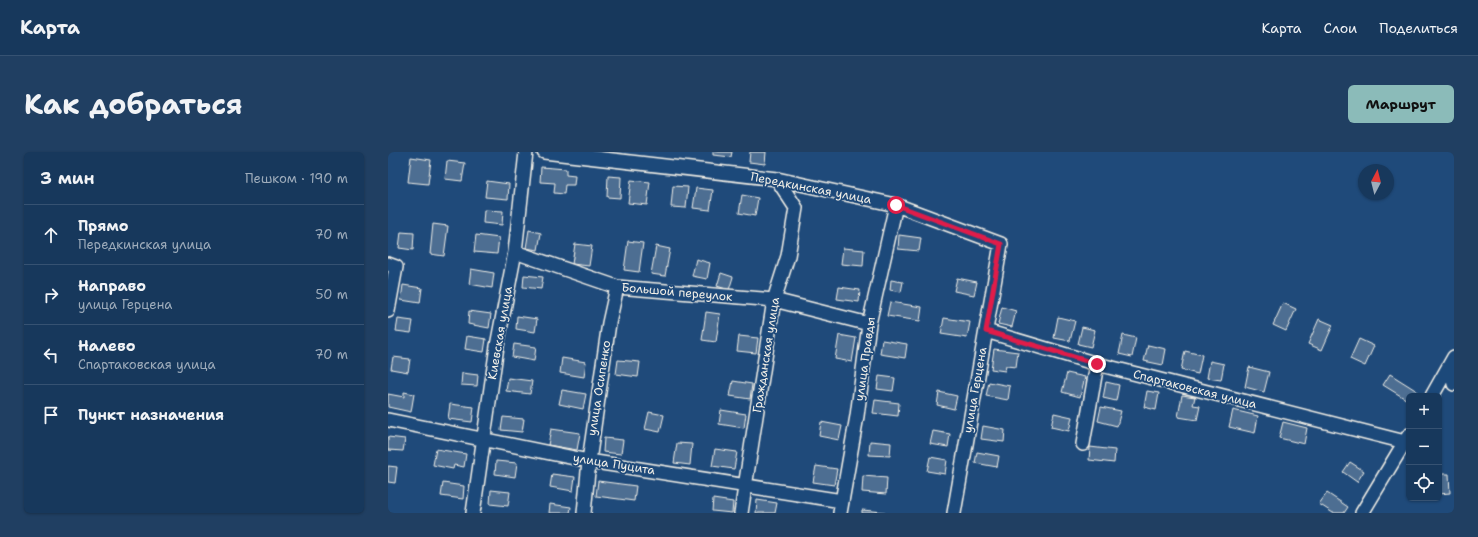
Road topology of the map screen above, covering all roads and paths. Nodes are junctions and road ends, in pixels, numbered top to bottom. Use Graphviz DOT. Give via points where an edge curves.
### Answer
graph roads {
  1 [pos="526,152"];
  2 [pos="544,152"];
  3 [pos="777,179"];
  4 [pos="896,205"];
  5 [pos="1001,244"];
  6 [pos="515,252"];
  7 [pos="392,265"];
  8 [pos="617,287"];
  9 [pos="774,300"];
  10 [pos="388,311"];
  11 [pos="869,324"];
  12 [pos="986,331"];
  13 [pos="1452,362"];
  14 [pos="1097,364"];
  15 [pos="1454,384"];
  16 [pos="1434,393"];
  17 [pos="388,420"];
  18 [pos="1406,438"];
  19 [pos="483,440"];
  20 [pos="1406,440"];
  21 [pos="1083,444"];
  22 [pos="588,461"];
  23 [pos="746,486"];
  24 [pos="841,507"];
  25 [pos="474,513"];
  26 [pos="584,513"];
  27 [pos="741,513"];
  28 [pos="954,513"];
  29 [pos="1362,513"];
  1 -- 6 [label="street, Киевская улица"];
  2 -- 3 [label="street, Передкинская улица"];
  3 -- 4 [label="street, Передкинская улица"];
  3 -- 9 [label="street, Гражданская улица" via="796,208 788,256"];
  4 -- 5 [label="street, Передкинская улица"];
  4 -- 11 [label="street, улица Правды"];
  5 -- 12 [label="street, улица Герцена"];
  6 -- 8 [label="street, Большой переулок"];
  6 -- 19 [label="street, Киевская улица"];
  7 -- 10 [label="street"];
  8 -- 9 [label="street, Большой переулок"];
  8 -- 22 [label="street, улица Осипенко"];
  9 -- 11 [label="street, Большой переулок"];
  9 -- 23 [label="street, Гражданская улица"];
  11 -- 24 [label="street, улица Правды" via="857,416"];
  12 -- 14 [label="street, Спартаковская улица"];
  12 -- 28 [label="street, улица Герцена"];
  13 -- 15 [label="street"];
  13 -- 16 [label="street"];
  14 -- 18 [label="street, Спартаковская улица"];
  14 -- 21 [label="street"];
  17 -- 19 [label="street, улица Пуцита"];
  19 -- 22 [label="street, улица Пуцита"];
  19 -- 25 [label="street, Киевская улица"];
  20 -- 29 [label="street"];
  22 -- 23 [label="street, улица Пуцита"];
  22 -- 26 [label="street, улица Осипенко"];
  23 -- 24 [label="street, улица Пуцита"];
  23 -- 27 [label="street, Гражданская улица"];
}
